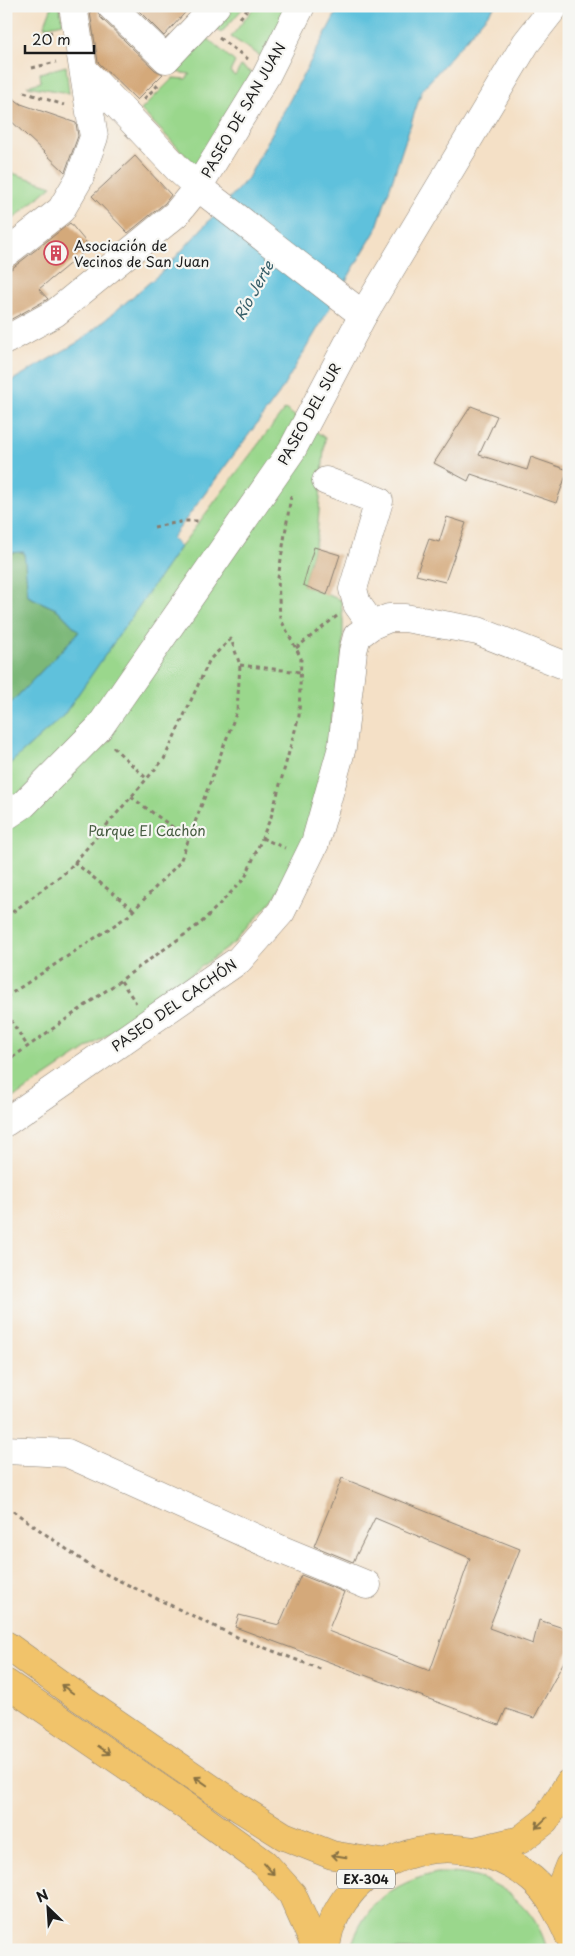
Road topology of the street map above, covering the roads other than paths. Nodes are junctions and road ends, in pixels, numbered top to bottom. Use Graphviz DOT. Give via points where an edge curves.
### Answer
graph roads {
  1 [pos="73,6"];
  2 [pos="111,6"];
  3 [pos="301,6"];
  4 [pos="555,6"];
  5 [pos="208,14"];
  6 [pos="84,70"];
  7 [pos="198,187"];
  8 [pos="6,253"];
  9 [pos="363,315"];
  10 [pos="6,340"];
  11 [pos="326,481"];
  12 [pos="372,625"];
  13 [pos="569,667"];
  14 [pos="6,816"];
  15 [pos="6,1122"];
  16 [pos="6,1450"];
  17 [pos="367,1585"];
  18 [pos="6,1645"];
  19 [pos="6,1683"];
  20 [pos="569,1783"];
  21 [pos="478,1850"];
  22 [pos="388,1864"];
  23 [pos="569,1866"];
  24 [pos="554,1904"];
  25 [pos="569,1936"];
  26 [pos="317,1950"];
  27 [pos="325,1950"];
  1 -- 6 [label="street"];
  2 -- 5 [label="street" via="166,59"];
  3 -- 7 [label="street, PASEO DE SAN JUAN" via="268,71"];
  4 -- 9 [label="street, PASEO DEL SUR" via="526,43"];
  6 -- 7 [label="street"];
  6 -- 8 [label="street" via="94,137 79,179 61,210"];
  7 -- 9 [label="street"];
  7 -- 10 [label="street, PASEO DE SAN JUAN" via="176,214 54,313"];
  9 -- 14 [label="street, PASEO DEL SUR" via="292,450 96,732 24,804"];
  11 -- 12 [label="street" via="379,501 353,589 356,601"];
  12 -- 13 [label="street, PASEO DEL CACHÓN" via="389,618 405,618 478,631"];
  12 -- 15 [label="street, PASEO DEL CACHÓN" via="357,636 353,651 342,747 315,844 281,912 239,960"];
  16 -- 17 [label="street" via="67,1453"];
  22 -- 18 [label="main road, one-way" via="332,1855 284,1836"];
  19 -- 26 [label="main road, one-way" via="264,1863 292,1894"];
  20 -- 21 [label="main road, EX-304, one-way" via="545,1821 520,1840"];
  21 -- 22 [label="main road, EX-304" via="442,1847 406,1854"];
  21 -- 24 [label="main road, EX-304" via="507,1861 533,1880"];
  22 -- 27 [label="main road, EX-304" via="374,1871 348,1896 330,1927"];
  23 -- 24 [label="main road"];
  24 -- 25 [label="main road, EX-304"];
}
